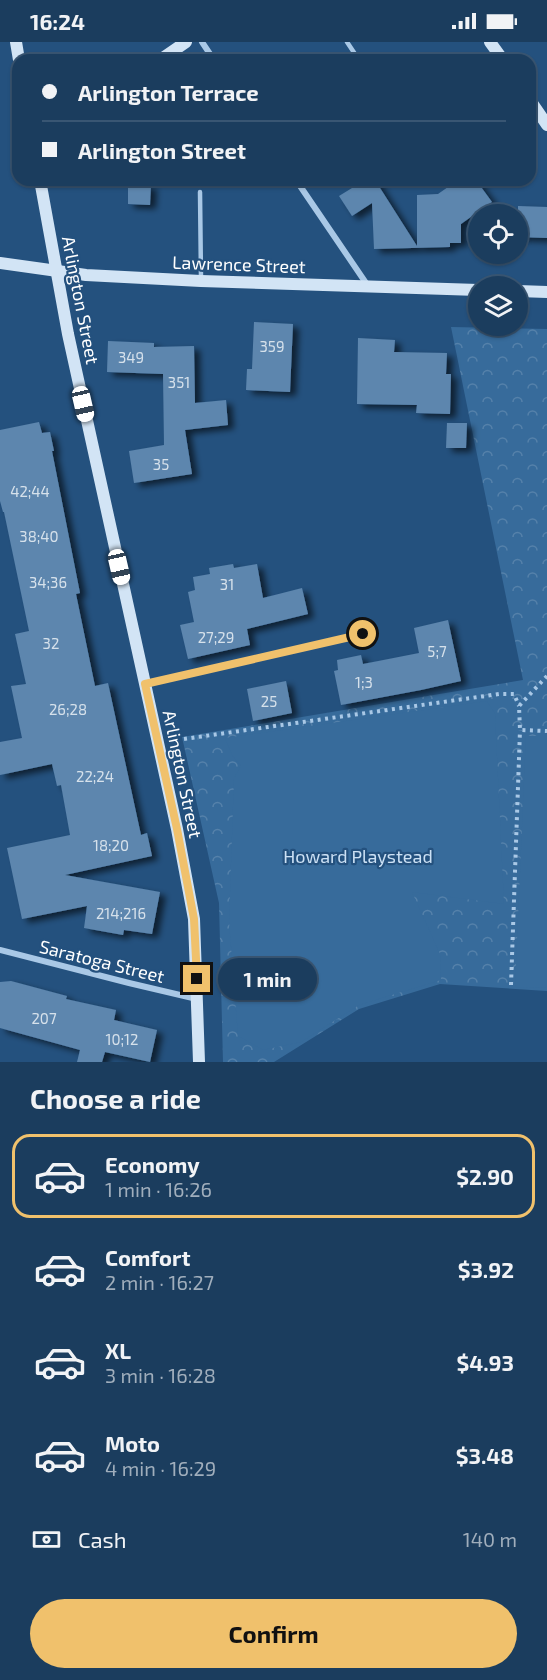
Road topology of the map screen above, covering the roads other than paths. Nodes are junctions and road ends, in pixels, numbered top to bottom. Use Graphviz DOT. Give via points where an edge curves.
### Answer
graph roads {
  1 [pos="186,42"];
  2 [pos="169,54"];
  3 [pos="536,109"];
  4 [pos="547,125"];
  5 [pos="41,186"];
  6 [pos="300,186"];
  7 [pos="200,192"];
  8 [pos="0,263"];
  9 [pos="57,271"];
  10 [pos="201,281"];
  11 [pos="368,286"];
  12 [pos="468,290"];
  13 [pos="528,291"];
  14 [pos="547,292"];
  15 [pos="363,634"];
  16 [pos="145,684"];
  17 [pos="0,950"];
  18 [pos="198,999"];
  19 [pos="199,1062"];
  1 -- 2 [label="street"];
  3 -- 4 [label="street"];
  5 -- 9 [label="street, Arlington Street"];
  6 -- 11 [label="street"];
  7 -- 10 [label="lane"];
  8 -- 9 [label="street, Lawrence Street"];
  9 -- 10 [label="street, Lawrence Street"];
  9 -- 16 [label="street, Arlington Street"];
  10 -- 11 [label="street, Lawrence Street"];
  11 -- 12 [label="street, Lawrence Street"];
  13 -- 14 [label="street"];
  15 -- 16 [label="street"];
  16 -- 18 [label="street, Arlington Street" via="194,919"];
  17 -- 18 [label="street, Saratoga Street"];
  18 -- 19 [label="street, Arlington Street"];
}
